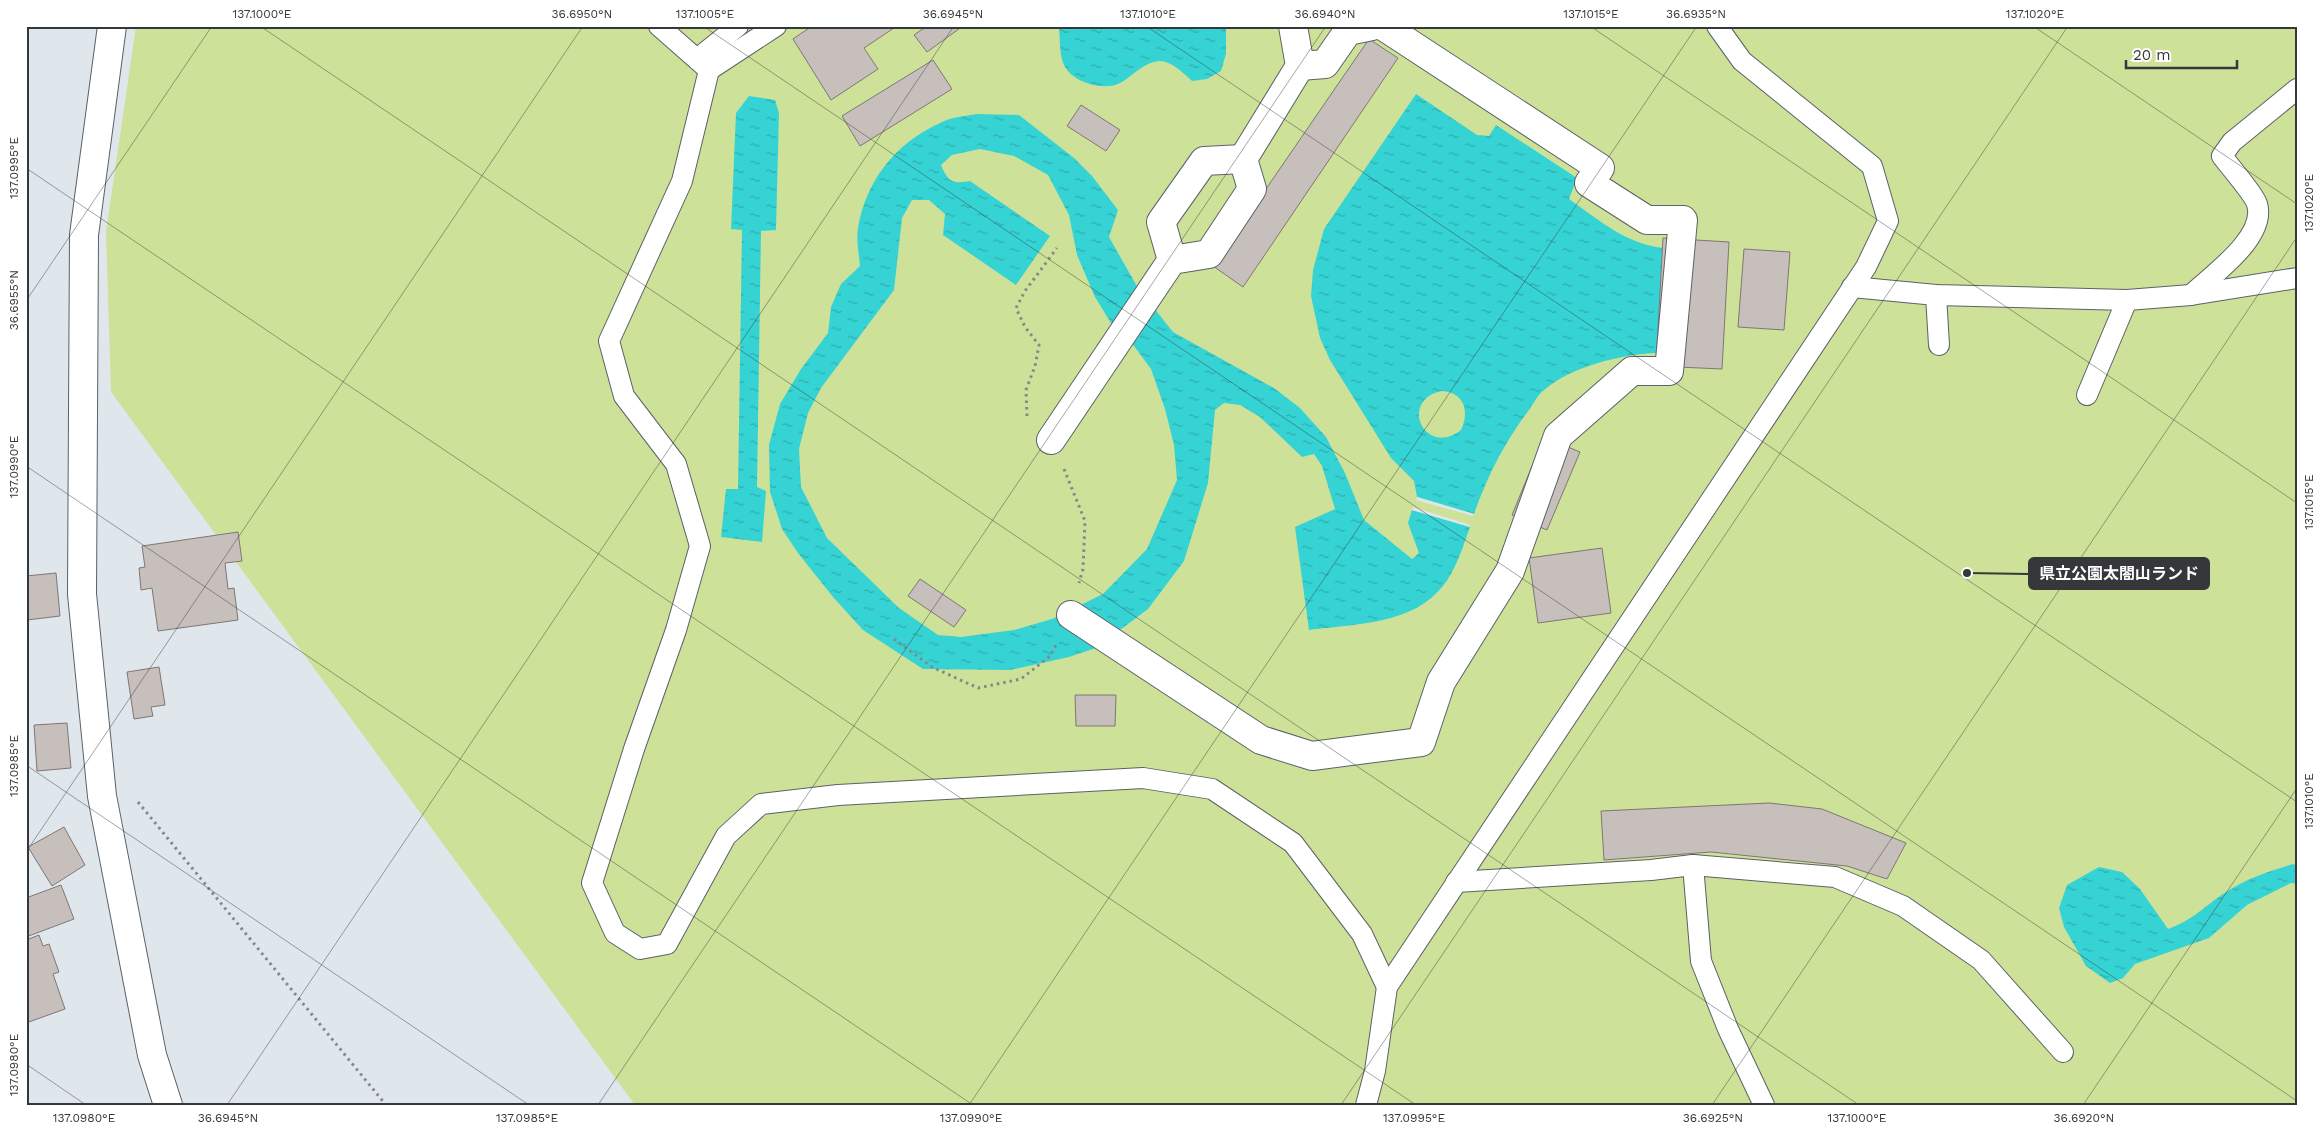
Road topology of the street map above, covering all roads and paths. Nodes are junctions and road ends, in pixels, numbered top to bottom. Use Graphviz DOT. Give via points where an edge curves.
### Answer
graph roads {
  1 [pos="112,26"];
  2 [pos="660,26"];
  3 [pos="738,26"];
  4 [pos="776,26"];
  5 [pos="1293,26"];
  6 [pos="1372,26"];
  7 [pos="1383,26"];
  8 [pos="1717,26"];
  9 [pos="703,65"];
  10 [pos="1300,66"];
  11 [pos="2297,89"];
  12 [pos="1243,159"];
  13 [pos="1056,248"];
  14 [pos="1172,260"];
  15 [pos="2297,278"];
  16 [pos="1852,286"];
  17 [pos="1936,295"];
  18 [pos="2191,295"];
  19 [pos="2127,300"];
  20 [pos="1938,345"];
  21 [pos="2087,395"];
  22 [pos="1051,440"];
  23 [pos="1071,615"];
  24 [pos="894,639"];
  25 [pos="136,799"];
  26 [pos="1693,865"];
  27 [pos="1456,882"];
  28 [pos="1387,987"];
  29 [pos="2063,1052"];
  30 [pos="168,1105"];
  31 [pos="386,1105"];
  32 [pos="1366,1105"];
  33 [pos="1764,1105"];
  1 -- 30 [label="street" via="84,235 82,594 102,796 152,1055"];
  2 -- 9 [label="lane"];
  3 -- 9 [label="lane"];
  4 -- 9 [label="lane"];
  5 -- 10 [label="street"];
  6 -- 10 [label="street" via="1348,31 1325,64"];
  7 -- 23 [label="street" via="1600,168 1589,183 1598,189 1647,220 1683,220 1669,371 1632,371 1558,436 1510,571 1441,682 1421,742 1312,756 1261,740"];
  8 -- 16 [label="lane" via="1742,61 1872,166 1888,221 1866,267"];
  9 -- 28 [label="lane" via="682,181 609,341 624,396 676,464 700,546 676,630 634,749 592,884 615,934 640,949 667,944 726,836 761,804 838,795 1143,778 1212,790 1293,843 1362,934"];
  10 -- 12 [label="street"];
  11 -- 18 [label="lane" via="2232,142 2222,156 2257,204 2256,226 2244,246"];
  12 -- 14 [label="street" via="1252,190 1209,254"];
  12 -- 14 [label="street" via="1204,161 1161,222"];
  13 -- 22 [label="path" via="1016,308 1039,345 1026,390 1027,417"];
  14 -- 22 [label="street"];
  15 -- 18 [label="lane"];
  16 -- 17 [label="lane"];
  16 -- 27 [label="lane"];
  17 -- 19 [label="lane"];
  17 -- 20 [label="lane"];
  18 -- 19 [label="lane"];
  19 -- 21 [label="lane"];
  22 -- 23 [label="path" via="1085,520 1083,570"];
  23 -- 24 [label="path" via="1050,656 1021,679 978,688 932,667"];
  25 -- 31 [label="path"];
  26 -- 27 [label="lane"];
  26 -- 29 [label="lane" via="1835,877 1903,906 1982,960"];
  26 -- 33 [label="lane" via="1702,962 1728,1029"];
  27 -- 28 [label="lane"];
  28 -- 32 [label="lane" via="1375,1071"];
}
